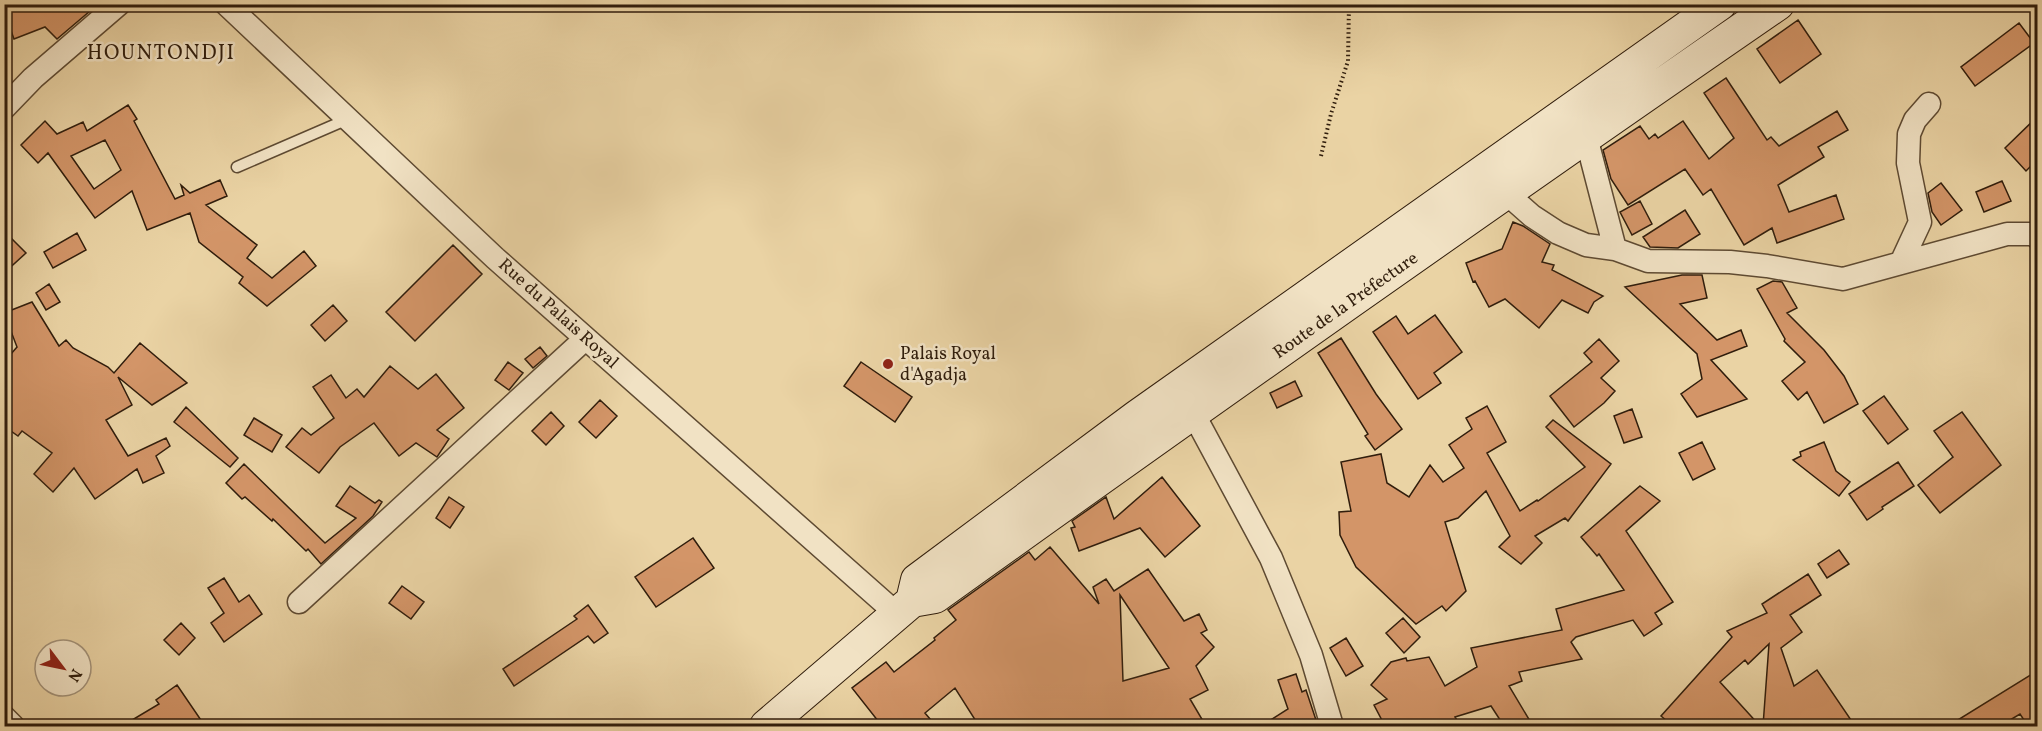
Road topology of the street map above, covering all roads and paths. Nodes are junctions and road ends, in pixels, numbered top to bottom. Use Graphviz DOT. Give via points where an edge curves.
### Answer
graph roads {
  1 [pos="119,4"];
  2 [pos="226,4"];
  3 [pos="1349,4"];
  4 [pos="1720,4"];
  5 [pos="1778,4"];
  6 [pos="5,102"];
  7 [pos="1929,104"];
  8 [pos="348,119"];
  9 [pos="1586,137"];
  10 [pos="1321,156"];
  11 [pos="237,167"];
  12 [pos="1506,193"];
  13 [pos="2037,238"];
  14 [pos="1615,249"];
  15 [pos="1901,263"];
  16 [pos="585,339"];
  17 [pos="1193,413"];
  18 [pos="298,602"];
  19 [pos="905,608"];
  20 [pos="4,717"];
  21 [pos="13,726"];
  22 [pos="766,726"];
  23 [pos="1332,726"];
  1 -- 6 [label="street"];
  2 -- 8 [label="street, Rue du Palais Royal"];
  3 -- 10 [label="path" via="1348,62"];
  4 -- 19 [label="street, Route de la Préfecture" via="1136,417 917,580"];
  5 -- 9 [label="street, Route de la Préfecture"];
  7 -- 15 [label="street" via="1909,134 1908,163 1920,222"];
  8 -- 11 [label="lane"];
  8 -- 16 [label="street, Rue du Palais Royal"];
  9 -- 12 [label="street, Route de la Préfecture"];
  9 -- 14 [label="street"];
  12 -- 14 [label="street" via="1558,233 1586,245"];
  12 -- 17 [label="street, Route de la Préfecture"];
  13 -- 15 [label="street" via="2033,234 2007,234"];
  14 -- 15 [label="street" via="1648,261 1730,262 1843,279"];
  16 -- 18 [label="street"];
  16 -- 19 [label="street, Rue du Palais Royal"];
  17 -- 19 [label="street, Route de la Préfecture" via="935,597"];
  17 -- 23 [label="street" via="1271,558 1311,655"];
  19 -- 22 [label="street, Route de la Préfecture"];
  20 -- 21 [label="street"];
}
